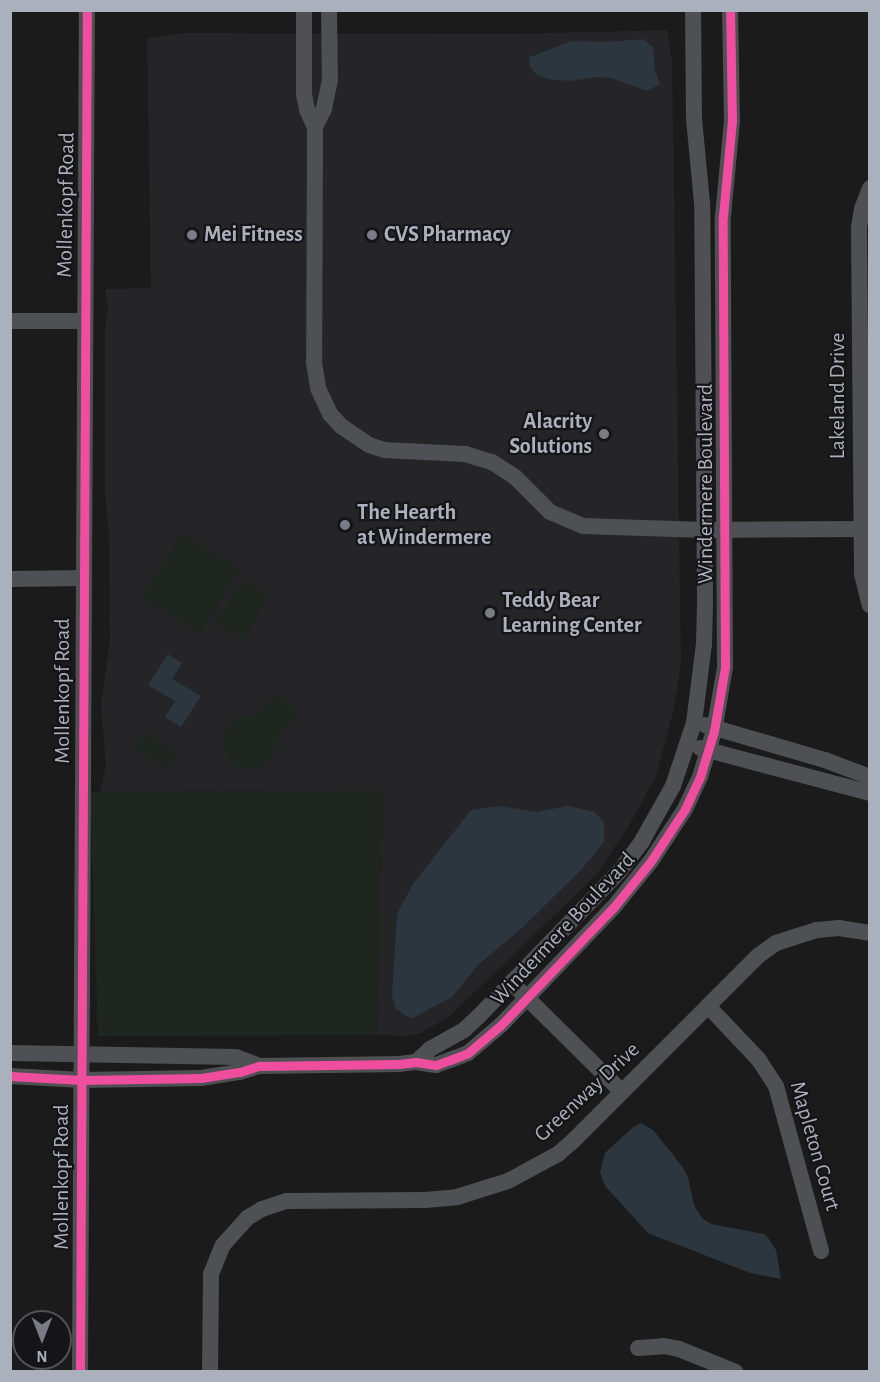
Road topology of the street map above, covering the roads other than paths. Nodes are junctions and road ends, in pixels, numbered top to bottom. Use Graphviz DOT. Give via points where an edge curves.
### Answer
graph roads {
  1 [pos="87,10"];
  2 [pos="304,10"];
  3 [pos="329,10"];
  4 [pos="693,10"];
  5 [pos="730,10"];
  6 [pos="315,127"];
  7 [pos="870,188"];
  8 [pos="10,321"];
  9 [pos="85,321"];
  10 [pos="865,362"];
  11 [pos="861,529"];
  12 [pos="704,530"];
  13 [pos="726,530"];
  14 [pos="84,578"];
  15 [pos="10,579"];
  16 [pos="870,605"];
  17 [pos="694,723"];
  18 [pos="715,727"];
  19 [pos="688,744"];
  20 [pos="709,750"];
  21 [pos="870,777"];
  22 [pos="870,793"];
  23 [pos="870,933"];
  24 [pos="512,983"];
  25 [pos="527,998"];
  26 [pos="708,1006"];
  27 [pos="10,1053"];
  28 [pos="82,1053"];
  29 [pos="416,1062"];
  30 [pos="259,1066"];
  31 [pos="10,1076"];
  32 [pos="82,1080"];
  33 [pos="622,1092"];
  34 [pos="821,1251"];
  35 [pos="638,1348"];
  36 [pos="80,1371"];
  37 [pos="210,1371"];
  38 [pos="736,1371"];
  1 -- 9 [label="street, Mollenkopf Road"];
  2 -- 6 [label="street" via="304,94"];
  3 -- 6 [label="street" via="330,80 324,109"];
  4 -- 12 [label="street, Windermere Boulevard" via="694,120 702,203"];
  5 -- 13 [label="street, Windermere Boulevard" via="732,121 723,216"];
  6 -- 12 [label="street" via="314,362 321,396 341,426 384,450 465,454 492,462 514,477 550,512 583,526"];
  7 -- 10 [label="street, Lakeland Drive" via="859,227"];
  8 -- 9 [label="street"];
  9 -- 14 [label="street, Mollenkopf Road"];
  10 -- 11 [label="street, Lakeland Drive"];
  11 -- 13 [label="street"];
  11 -- 16 [label="street, Lakeland Drive" via="861,574"];
  12 -- 13 [label="street"];
  12 -- 17 [label="street, Windermere Boulevard" via="704,644"];
  13 -- 18 [label="street, Windermere Boulevard" via="725,667"];
  14 -- 15 [label="street"];
  14 -- 28 [label="street, Mollenkopf Road"];
  17 -- 18 [label="street"];
  17 -- 19 [label="street, Windermere Boulevard"];
  18 -- 20 [label="street, Windermere Boulevard"];
  18 -- 21 [label="street"];
  19 -- 20 [label="street"];
  19 -- 24 [label="street, Windermere Boulevard" via="658,815 620,872"];
  20 -- 22 [label="street"];
  20 -- 25 [label="street, Windermere Boulevard" via="685,809 636,883"];
  23 -- 26 [label="street, Greenway Drive" via="839,928 817,930 776,943"];
  24 -- 25 [label="street"];
  24 -- 29 [label="street, Windermere Boulevard" via="464,1030 430,1049"];
  25 -- 29 [label="street, Windermere Boulevard" via="468,1053 436,1065"];
  25 -- 33 [label="street"];
  26 -- 33 [label="street, Greenway Drive"];
  26 -- 34 [label="street, Mapleton Court" via="759,1060 776,1086"];
  27 -- 28 [label="street, Windermere Boulevard"];
  28 -- 30 [label="street, Windermere Boulevard" via="237,1058"];
  28 -- 32 [label="street, Mollenkopf Road"];
  29 -- 30 [label="street, Windermere Boulevard"];
  30 -- 32 [label="street, Windermere Boulevard" via="201,1078"];
  31 -- 32 [label="street, Windermere Boulevard"];
  32 -- 36 [label="street, Mollenkopf Road"];
  33 -- 37 [label="street, Greenway Drive" via="558,1154 490,1188 425,1200 287,1201 247,1218 223,1245 211,1274"];
  35 -- 38 [label="street" via="679,1349"];
}
